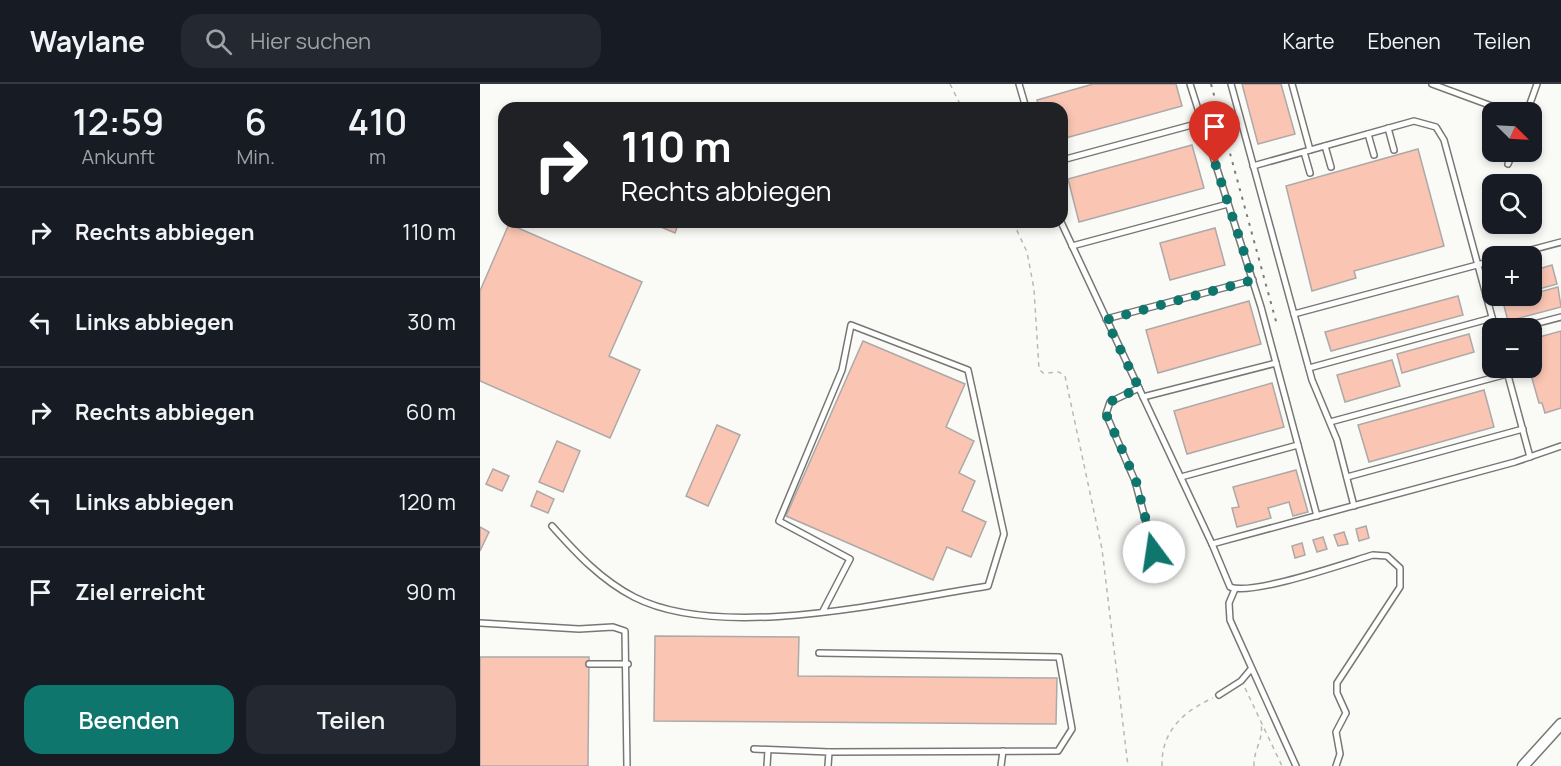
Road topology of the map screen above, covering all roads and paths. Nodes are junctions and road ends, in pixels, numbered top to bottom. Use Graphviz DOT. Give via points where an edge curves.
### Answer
graph roads {
  1 [pos="950,84"];
  2 [pos="1019,84"];
  3 [pos="1190,84"];
  4 [pos="1231,84"];
  5 [pos="1292,84"];
  6 [pos="1432,84"];
  7 [pos="1537,84"];
  8 [pos="959,102"];
  9 [pos="1024,102"];
  10 [pos="1482,102"];
  11 [pos="1531,102"];
  12 [pos="1203,122"];
  13 [pos="1388,128"];
  14 [pos="1368,134"];
  15 [pos="1325,146"];
  16 [pos="1394,150"];
  17 [pos="1307,151"];
  18 [pos="1374,156"];
  19 [pos="1068,158"];
  20 [pos="1253,166"];
  21 [pos="1331,167"];
  22 [pos="1310,173"];
  23 [pos="1228,204"];
  24 [pos="1016,228"];
  25 [pos="1064,228"];
  26 [pos="1561,242"];
  27 [pos="1072,246"];
  28 [pos="1542,247"];
  29 [pos="1482,264"];
  30 [pos="1478,265"];
  31 [pos="1253,280"];
  32 [pos="1294,314"];
  33 [pos="1561,317"];
  34 [pos="1492,318"];
  35 [pos="1106,320"];
  36 [pos="1482,321"];
  37 [pos="1542,322"];
  38 [pos="1276,363"];
  39 [pos="1309,368"];
  40 [pos="1482,377"];
  41 [pos="1509,378"];
  42 [pos="1139,388"];
  43 [pos="1143,398"];
  44 [pos="1330,422"];
  45 [pos="1522,429"];
  46 [pos="1298,445"];
  47 [pos="1561,447"];
  48 [pos="1530,457"];
  49 [pos="1181,477"];
  50 [pos="1347,477"];
  51 [pos="1354,506"];
  52 [pos="1317,516"];
  53 [pos="552,526"];
  54 [pos="1212,544"];
  55 [pos="1154,552"];
  56 [pos="1235,589"];
  57 [pos="823,612"];
  58 [pos="480,624"];
  59 [pos="819,653"];
  60 [pos="589,664"];
  61 [pos="628,664"];
  62 [pos="1251,669"];
  63 [pos="1240,682"];
  64 [pos="1219,695"];
  65 [pos="1260,719"];
  66 [pos="1561,724"];
  67 [pos="754,749"];
  68 [pos="768,750"];
  69 [pos="1003,751"];
  70 [pos="829,752"];
  71 [pos="1296,765"];
  72 [pos="627,766"];
  73 [pos="767,766"];
  74 [pos="828,766"];
  75 [pos="1002,766"];
  76 [pos="1128,766"];
  77 [pos="1162,766"];
  78 [pos="1254,766"];
  79 [pos="1282,766"];
  80 [pos="1336,766"];
  81 [pos="1523,766"];
  1 -- 8 [label="path"];
  2 -- 9 [label="lane"];
  3 -- 12 [label="lane"];
  4 -- 20 [label="lane"];
  5 -- 17 [label="lane"];
  6 -- 10 [label="lane"];
  7 -- 11 [label="lane"];
  12 -- 19 [label="lane"];
  12 -- 23 [label="lane"];
  13 -- 14 [label="lane"];
  13 -- 16 [label="lane"];
  13 -- 30 [label="lane" via="1422,122 1441,133"];
  14 -- 15 [label="lane"];
  14 -- 18 [label="lane"];
  15 -- 17 [label="lane"];
  15 -- 21 [label="lane"];
  17 -- 20 [label="lane"];
  17 -- 22 [label="lane"];
  20 -- 32 [label="lane"];
  23 -- 27 [label="lane"];
  23 -- 31 [label="lane"];
  24 -- 76 [label="path" via="1027,252 1034,289 1039,369 1065,376 1102,549"];
  25 -- 27 [label="lane"];
  26 -- 28 [label="lane"];
  27 -- 35 [label="lane"];
  29 -- 30 [label="lane"];
  30 -- 32 [label="lane"];
  30 -- 34 [label="lane"];
  31 -- 35 [label="lane"];
  31 -- 38 [label="lane"];
  32 -- 39 [label="lane"];
  33 -- 37 [label="lane"];
  35 -- 42 [label="lane"];
  36 -- 39 [label="lane"];
  38 -- 43 [label="lane"];
  38 -- 46 [label="lane"];
  39 -- 44 [label="lane"];
  40 -- 44 [label="lane"];
  41 -- 45 [label="lane"];
  42 -- 43 [label="lane"];
  42 -- 55 [label="lane" via="1110,402 1106,414 1136,481"];
  43 -- 49 [label="lane"];
  44 -- 50 [label="lane"];
  45 -- 48 [label="lane"];
  45 -- 50 [label="lane"];
  46 -- 49 [label="lane"];
  46 -- 52 [label="lane"];
  47 -- 48 [label="lane"];
  48 -- 51 [label="lane"];
  49 -- 54 [label="lane"];
  50 -- 51 [label="lane"];
  51 -- 52 [label="lane"];
  52 -- 54 [label="lane"];
  53 -- 57 [label="lane" via="582,559 616,587 653,605 687,614 790,617"];
  54 -- 56 [label="lane" via="1226,581"];
  56 -- 62 [label="lane" via="1229,603 1230,620"];
  56 -- 80 [label="lane" via="1262,586 1373,555 1387,556 1400,568 1400,587 1337,682 1337,693 1346,713 1336,732 1340,754"];
  57 -- 57 [label="lane" via="988,586 1004,534 968,370 851,325 842,370 779,521 850,559"];
  58 -- 61 [label="lane" via="613,627 625,631"];
  59 -- 69 [label="lane" via="1059,657 1072,729 1058,751"];
  60 -- 61 [label="lane"];
  61 -- 72 [label="lane"];
  62 -- 63 [label="lane"];
  62 -- 71 [label="lane"];
  63 -- 64 [label="lane"];
  63 -- 65 [label="path"];
  64 -- 77 [label="path" via="1189,710 1176,722 1165,742"];
  65 -- 78 [label="path" via="1263,732"];
  65 -- 79 [label="path"];
  66 -- 81 [label="street"];
  67 -- 68 [label="lane"];
  68 -- 70 [label="lane"];
  68 -- 73 [label="lane"];
  69 -- 70 [label="lane"];
  69 -- 75 [label="lane"];
  70 -- 74 [label="lane"];
}
